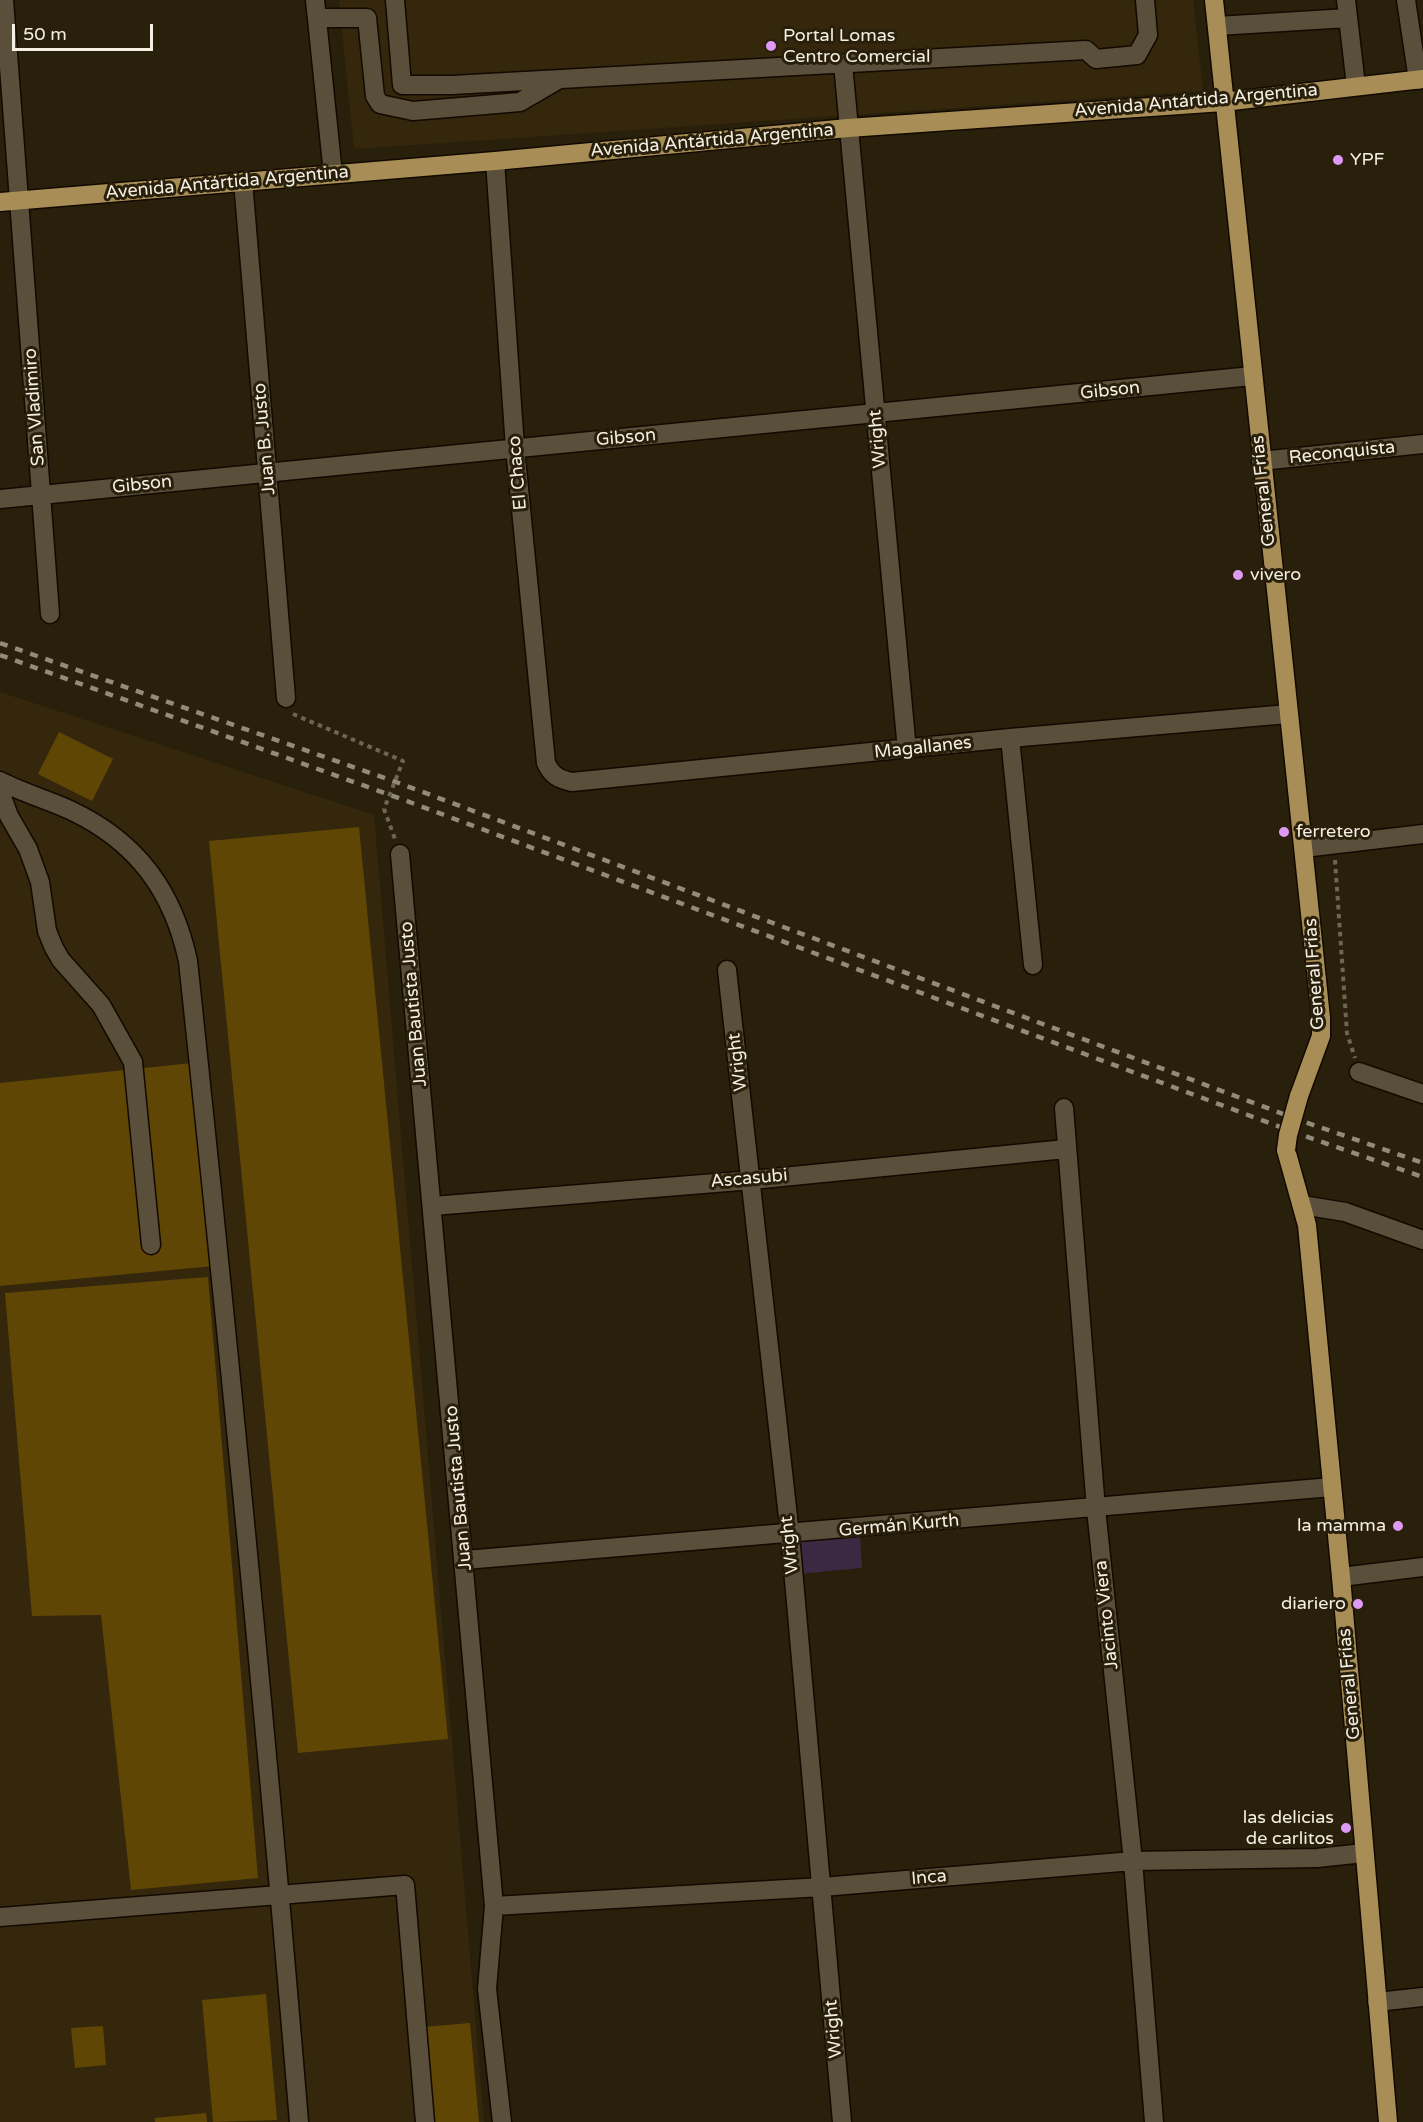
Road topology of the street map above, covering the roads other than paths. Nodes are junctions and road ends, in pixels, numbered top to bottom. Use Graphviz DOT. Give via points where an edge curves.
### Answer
graph roads {
  1 [pos="4,0"];
  2 [pos="395,0"];
  3 [pos="1144,0"];
  4 [pos="1214,0"];
  5 [pos="1406,0"];
  6 [pos="316,9"];
  7 [pos="367,9"];
  8 [pos="1347,9"];
  9 [pos="1217,26"];
  10 [pos="843,64"];
  11 [pos="560,79"];
  12 [pos="1421,80"];
  13 [pos="1356,86"];
  14 [pos="1223,102"];
  15 [pos="848,128"];
  16 [pos="495,161"];
  17 [pos="333,174"];
  18 [pos="243,181"];
  19 [pos="20,201"];
  20 [pos="0,202"];
  21 [pos="1252,376"];
  22 [pos="875,415"];
  23 [pos="1423,444"];
  24 [pos="515,448"];
  25 [pos="1261,461"];
  26 [pos="268,472"];
  27 [pos="41,496"];
  28 [pos="0,500"];
  29 [pos="50,614"];
  30 [pos="286,698"];
  31 [pos="1288,714"];
  32 [pos="1010,738"];
  33 [pos="907,750"];
  34 [pos="558,778"];
  35 [pos="0,782"];
  36 [pos="1423,834"];
  37 [pos="1304,848"];
  38 [pos="400,854"];
  39 [pos="1034,965"];
  40 [pos="727,970"];
  41 [pos="1359,1072"];
  42 [pos="1423,1094"];
  43 [pos="1064,1108"];
  44 [pos="1066,1149"];
  45 [pos="752,1179"];
  46 [pos="1302,1205"];
  47 [pos="433,1206"];
  48 [pos="1423,1240"];
  49 [pos="151,1245"];
  50 [pos="1332,1487"];
  51 [pos="1096,1509"];
  52 [pos="789,1535"];
  53 [pos="465,1560"];
  54 [pos="1423,1568"];
  55 [pos="1341,1577"];
  56 [pos="1364,1853"];
  57 [pos="1132,1861"];
  58 [pos="822,1887"];
  59 [pos="280,1896"];
  60 [pos="494,1906"];
  61 [pos="0,1917"];
  62 [pos="1423,1997"];
  63 [pos="1377,2002"];
  64 [pos="299,2122"];
  65 [pos="425,2122"];
  66 [pos="502,2122"];
  67 [pos="842,2122"];
  68 [pos="1154,2122"];
  69 [pos="1388,2122"];
  1 -- 19 [label="street, San Vladimiro"];
  2 -- 11 [label="street" via="402,84"];
  3 -- 10 [label="street" via="1148,35 1137,55 1096,59 1086,50"];
  4 -- 9 [label="main road, General Frías"];
  5 -- 12 [label="street"];
  6 -- 7 [label="street"];
  6 -- 17 [label="street"];
  7 -- 11 [label="street" via="375,96 380,105 413,111 520,102"];
  8 -- 9 [label="street"];
  8 -- 13 [label="street"];
  9 -- 14 [label="main road, General Frías"];
  10 -- 11 [label="street"];
  10 -- 15 [label="street, Wright"];
  12 -- 13 [label="main road, Avenida Antártida Argentina"];
  13 -- 14 [label="main road, Avenida Antártida Argentina"];
  14 -- 15 [label="main road, Avenida Antártida Argentina"];
  14 -- 21 [label="main road, General Frías"];
  15 -- 16 [label="main road, Avenida Antártida Argentina"];
  15 -- 22 [label="street, Wright"];
  16 -- 17 [label="main road, Avenida Antártida Argentina"];
  16 -- 24 [label="street, El Chaco"];
  17 -- 18 [label="main road, Avenida Antártida Argentina"];
  18 -- 19 [label="main road, Avenida Antártida Argentina"];
  18 -- 26 [label="street, Juan B. Justo"];
  19 -- 20 [label="main road, Avenida Antártida Argentina"];
  19 -- 27 [label="street, San Vladimiro"];
  21 -- 22 [label="street, Gibson"];
  21 -- 25 [label="main road, General Frías"];
  22 -- 24 [label="street, Gibson"];
  22 -- 33 [label="street, Wright"];
  23 -- 25 [label="street, Reconquista"];
  24 -- 26 [label="street, Gibson"];
  24 -- 34 [label="street, El Chaco" via="546,763"];
  25 -- 31 [label="main road, General Frías"];
  26 -- 27 [label="street, Gibson"];
  26 -- 30 [label="street, Juan B. Justo"];
  27 -- 28 [label="street, Gibson"];
  27 -- 29 [label="street, San Vladimiro"];
  31 -- 32 [label="street, Magallanes"];
  31 -- 37 [label="main road, General Frías"];
  32 -- 33 [label="street, Magallanes"];
  32 -- 39 [label="street"];
  33 -- 34 [label="street, Magallanes" via="572,782"];
  35 -- 49 [label="street" via="9,816 28,849 40,882 47,931 54,948 101,1005 133,1062"];
  35 -- 59 [label="street" via="73,811 107,831 137,855 162,889 181,926 222,1285"];
  36 -- 37 [label="street"];
  37 -- 46 [label="main road, General Frías, bridge" via="1321,1018 1320,1036 1287,1135 1286,1150"];
  38 -- 47 [label="street, Juan Bautista Justo"];
  40 -- 45 [label="street, Wright"];
  41 -- 42 [label="street"];
  43 -- 44 [label="street, Jacinto Viera"];
  44 -- 45 [label="street, Ascasubi"];
  44 -- 51 [label="street, Jacinto Viera"];
  45 -- 47 [label="street, Ascasubi"];
  45 -- 52 [label="street, Wright"];
  46 -- 48 [label="street" via="1345,1212"];
  46 -- 50 [label="main road, General Frías"];
  47 -- 53 [label="street, Juan Bautista Justo"];
  50 -- 51 [label="street, Germán Kurth"];
  50 -- 55 [label="main road, General Frías"];
  51 -- 52 [label="street, Germán Kurth"];
  51 -- 57 [label="street, Jacinto Viera"];
  52 -- 53 [label="street, Germán Kurth"];
  52 -- 58 [label="street, Wright"];
  53 -- 60 [label="street, Juan Bautista Justo"];
  54 -- 55 [label="street"];
  55 -- 56 [label="main road, General Frías"];
  56 -- 57 [label="street, Inca" via="1317,1858"];
  56 -- 63 [label="main road, General Frías"];
  57 -- 58 [label="street, Inca"];
  57 -- 68 [label="street, Jacinto Viera"];
  58 -- 60 [label="street, Inca"];
  58 -- 67 [label="street, Wright"];
  59 -- 61 [label="street"];
  59 -- 64 [label="street"];
  59 -- 65 [label="street" via="405,1885"];
  60 -- 66 [label="street, Juan Bautista Justo" via="487,1989"];
  62 -- 63 [label="street"];
  63 -- 69 [label="main road, General Frías"];
}
